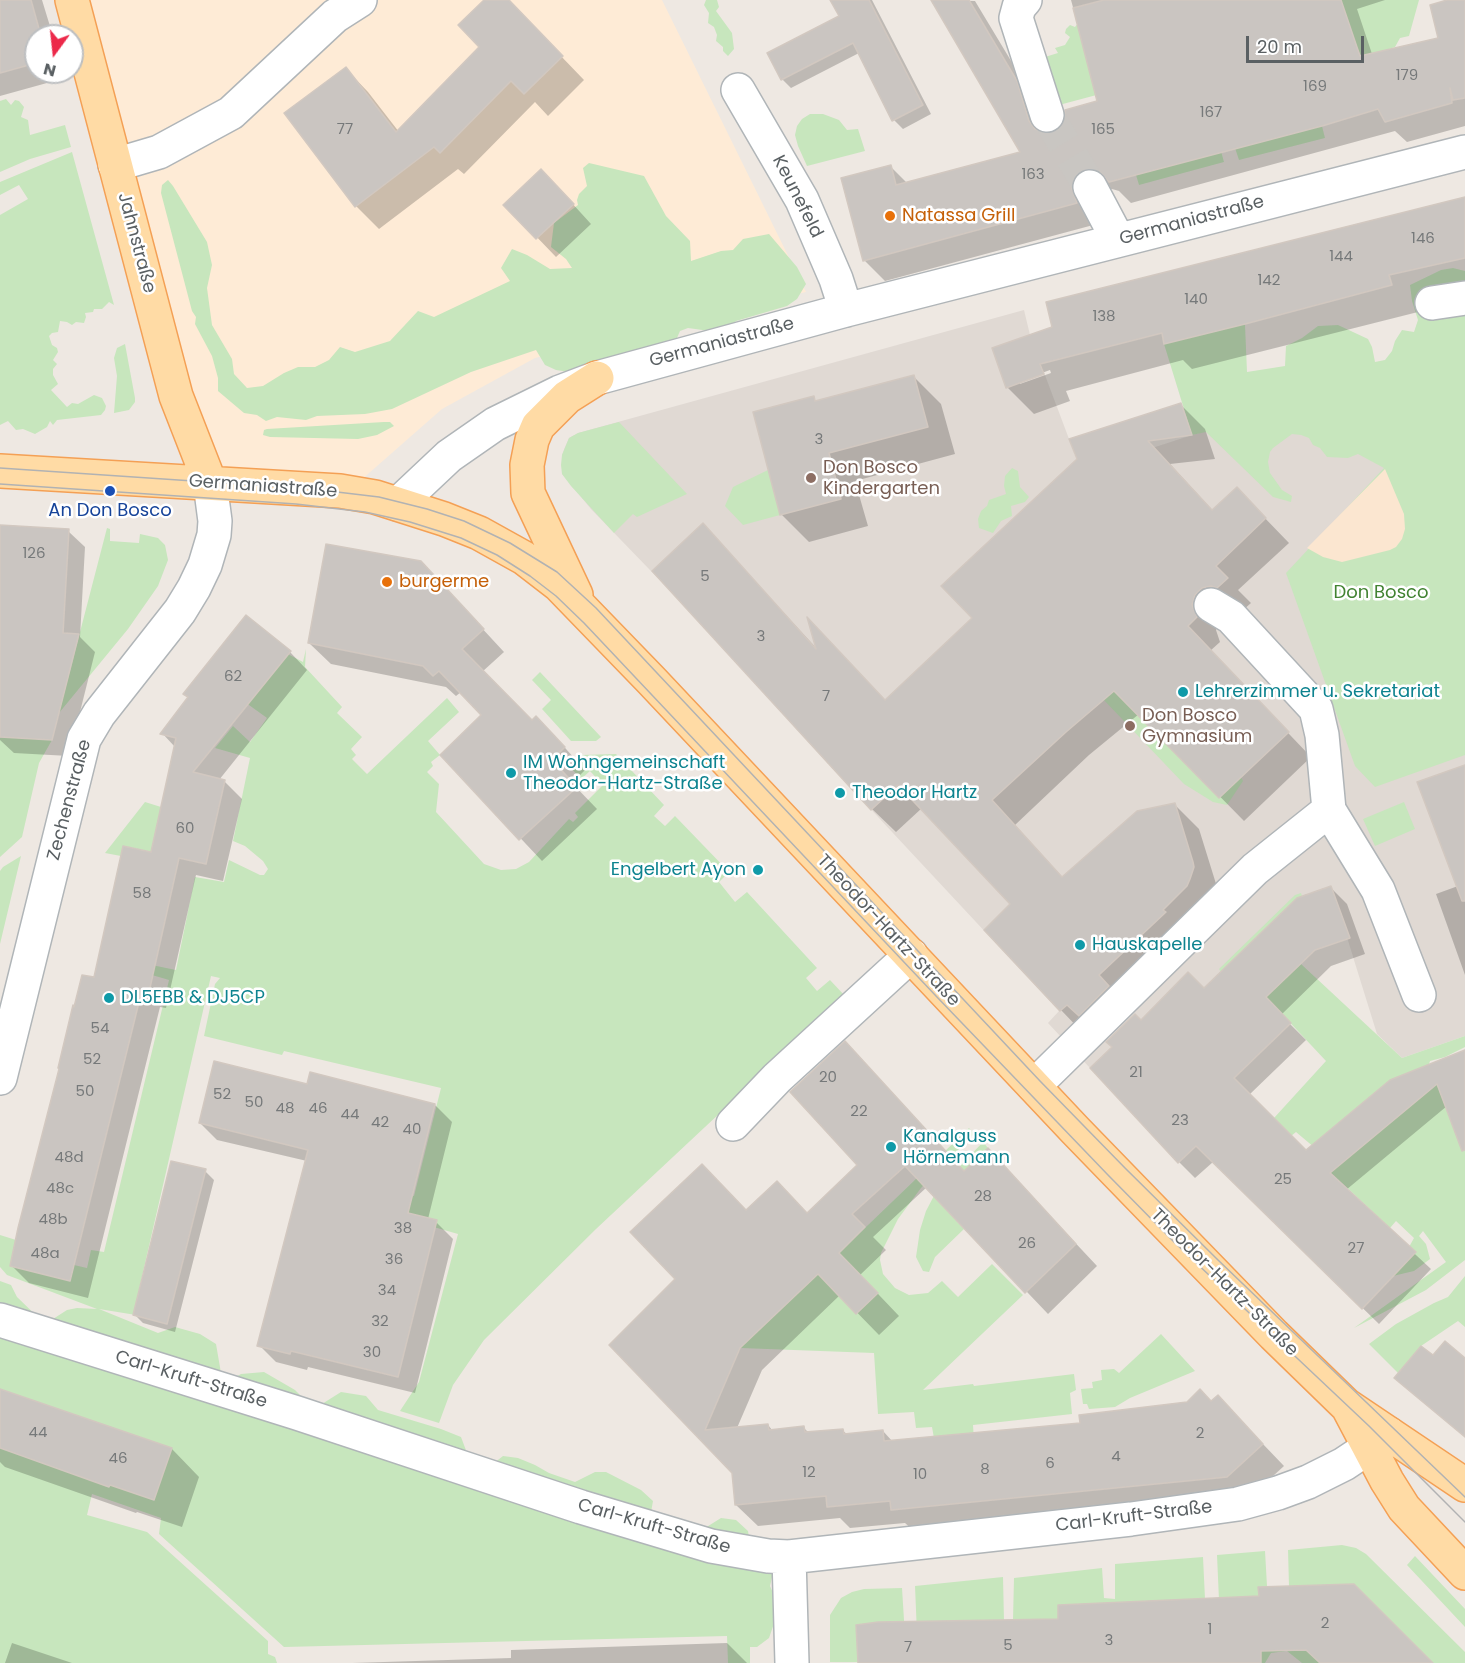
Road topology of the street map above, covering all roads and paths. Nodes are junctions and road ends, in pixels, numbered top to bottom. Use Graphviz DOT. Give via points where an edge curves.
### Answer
graph roads {
  1 [pos="72,0"];
  2 [pos="360,0"];
  3 [pos="1025,0"];
  4 [pos="738,90"];
  5 [pos="1047,115"];
  6 [pos="1465,152"];
  7 [pos="116,165"];
  8 [pos="1090,187"];
  9 [pos="1118,240"];
  10 [pos="1465,298"];
  11 [pos="1432,303"];
  12 [pos="846,310"];
  13 [pos="597,378"];
  14 [pos="0,471"];
  15 [pos="210,483"];
  16 [pos="398,504"];
  17 [pos="1211,605"];
  18 [pos="581,608"];
  19 [pos="1329,810"];
  20 [pos="911,955"];
  21 [pos="1419,995"];
  22 [pos="0,1078"];
  23 [pos="1034,1086"];
  24 [pos="733,1124"];
  25 [pos="0,1320"];
  26 [pos="1379,1441"];
  27 [pos="1465,1485"];
  28 [pos="789,1557"];
  29 [pos="1465,1573"];
  30 [pos="792,1663"];
  1 -- 7 [label="main road, Jahnstraße"];
  2 -- 7 [label="street" via="335,16 231,113 159,152"];
  3 -- 5 [label="street" via="1016,18"];
  4 -- 12 [label="street, Keunefeld" via="802,200 837,279"];
  6 -- 9 [label="street, Germaniastraße"];
  7 -- 15 [label="main road, Jahnstraße" via="176,396"];
  8 -- 9 [label="street"];
  9 -- 12 [label="street, Germaniastraße"];
  10 -- 11 [label="street"];
  12 -- 13 [label="street, Germaniastraße"];
  13 -- 16 [label="street, Germaniastraße" via="495,424 449,456"];
  13 -- 18 [label="main road" via="567,397 538,426 527,465 528,493"];
  14 -- 15 [label="main road, Germaniastraße"];
  15 -- 16 [label="main road, Germaniastraße" via="340,491"];
  15 -- 22 [label="street, Zechenstraße" via="215,521 206,565 180,611 84,739"];
  16 -- 18 [label="main road, Theodor-Hartz-Straße" via="461,525 506,547 559,585"];
  17 -- 19 [label="street" via="1231,617 1312,703 1320,724"];
  18 -- 20 [label="main road, Theodor-Hartz-Straße"];
  19 -- 21 [label="street" via="1378,890"];
  19 -- 23 [label="street" via="1255,869"];
  20 -- 23 [label="main road, Theodor-Hartz-Straße"];
  20 -- 24 [label="street" via="777,1078"];
  23 -- 26 [label="main road, Theodor-Hartz-Straße"];
  25 -- 28 [label="street, Carl-Kruft-Straße" via="689,1540"];
  26 -- 27 [label="main road"];
  26 -- 28 [label="street, Carl-Kruft-Straße" via="1308,1482 1238,1504"];
  26 -- 29 [label="main road, Theodor-Hartz-Straße" via="1404,1508"];
  28 -- 30 [label="street"];
}
